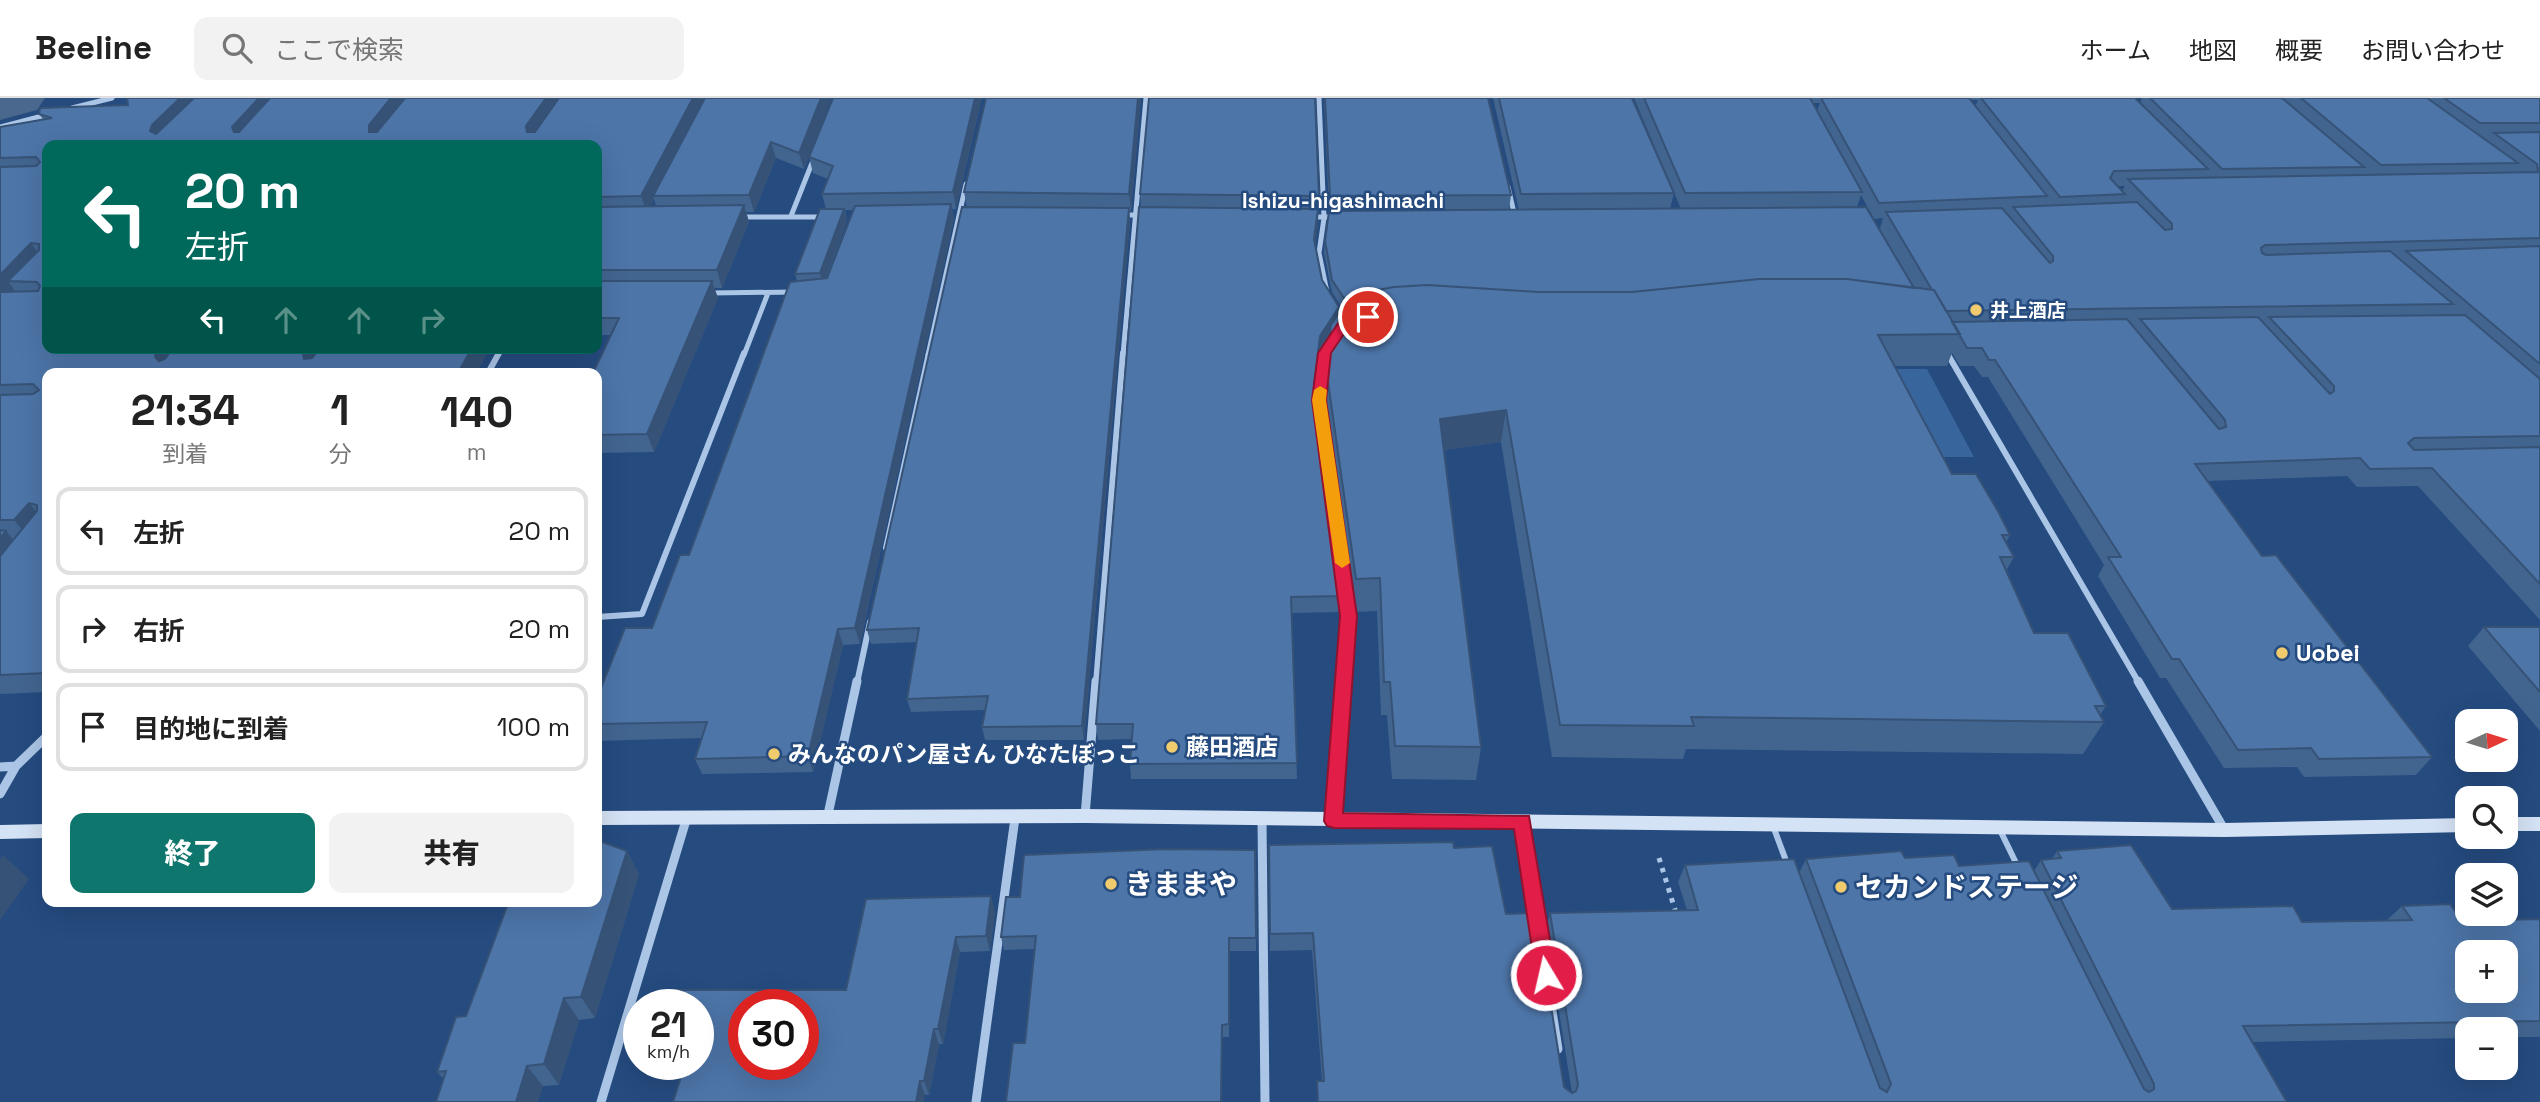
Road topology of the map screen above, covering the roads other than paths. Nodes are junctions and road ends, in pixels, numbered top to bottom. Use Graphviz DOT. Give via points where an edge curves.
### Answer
graph roads {
  1 [pos="112,98"];
  2 [pos="1146,98"];
  3 [pos="1319,98"];
  4 [pos="0,127"];
  5 [pos="818,145"];
  6 [pos="968,176"];
  7 [pos="1506,177"];
  8 [pos="959,214"];
  9 [pos="972,214"];
  10 [pos="946,215"];
  11 [pos="1107,215"];
  12 [pos="1134,215"];
  13 [pos="1161,215"];
  14 [pos="791,216"];
  15 [pos="727,217"];
  16 [pos="829,217"];
  17 [pos="1297,217"];
  18 [pos="1502,217"];
  19 [pos="1515,217"];
  20 [pos="1529,217"];
  21 [pos="1324,218"];
  22 [pos="1338,218"];
  23 [pos="803,292"];
  24 [pos="702,293"];
  25 [pos="768,293"];
  26 [pos="1333,303"];
  27 [pos="1338,332"];
  28 [pos="1942,345"];
  29 [pos="885,550"];
  30 [pos="602,617"];
  31 [pos="871,618"];
  32 [pos="42,741"];
  33 [pos="16,766"];
  34 [pos="0,767"];
  35 [pos="0,794"];
  36 [pos="1084,816"];
  37 [pos="687,817"];
  38 [pos="602,818"];
  39 [pos="1015,818"];
  40 [pos="827,819"];
  41 [pos="1262,820"];
  42 [pos="1334,821"];
  43 [pos="1522,822"];
  44 [pos="2518,824"];
  45 [pos="2540,824"];
  46 [pos="1772,825"];
  47 [pos="2455,825"];
  48 [pos="1999,827"];
  49 [pos="2224,830"];
  50 [pos="42,831"];
  51 [pos="0,832"];
  52 [pos="1791,875"];
  53 [pos="2023,877"];
  54 [pos="1560,1062"];
  55 [pos="601,1102"];
  56 [pos="976,1102"];
  57 [pos="1265,1102"];
  1 -- 4 [label="street"];
  2 -- 12 [label="street"];
  3 -- 21 [label="street"];
  5 -- 14 [label="street"];
  6 -- 8 [label="street"];
  7 -- 19 [label="street"];
  8 -- 9 [label="street"];
  8 -- 10 [label="street"];
  8 -- 29 [label="street"];
  11 -- 12 [label="street"];
  12 -- 13 [label="street"];
  12 -- 36 [label="street"];
  14 -- 15 [label="street"];
  14 -- 16 [label="street"];
  17 -- 21 [label="street"];
  18 -- 19 [label="street"];
  19 -- 20 [label="street"];
  21 -- 22 [label="street"];
  21 -- 26 [label="street" via="1320,254"];
  23 -- 25 [label="street"];
  24 -- 25 [label="street"];
  25 -- 30 [label="street" via="642,614"];
  27 -- 42 [label="street" via="1325,353 1319,400 1349,616"];
  28 -- 49 [label="street"];
  31 -- 40 [label="street"];
  32 -- 33 [label="street"];
  33 -- 34 [label="street"];
  33 -- 35 [label="street"];
  36 -- 39 [label="street"];
  36 -- 41 [label="street"];
  37 -- 38 [label="street"];
  37 -- 40 [label="street"];
  37 -- 55 [label="street"];
  39 -- 40 [label="street"];
  39 -- 56 [label="street"];
  41 -- 42 [label="street"];
  41 -- 57 [label="street"];
  42 -- 43 [label="street"];
  43 -- 46 [label="street"];
  43 -- 54 [label="street"];
  44 -- 45 [label="street"];
  46 -- 48 [label="street"];
  46 -- 52 [label="lane"];
  47 -- 49 [label="street"];
  48 -- 49 [label="street"];
  48 -- 53 [label="lane"];
  50 -- 51 [label="street"];
}
